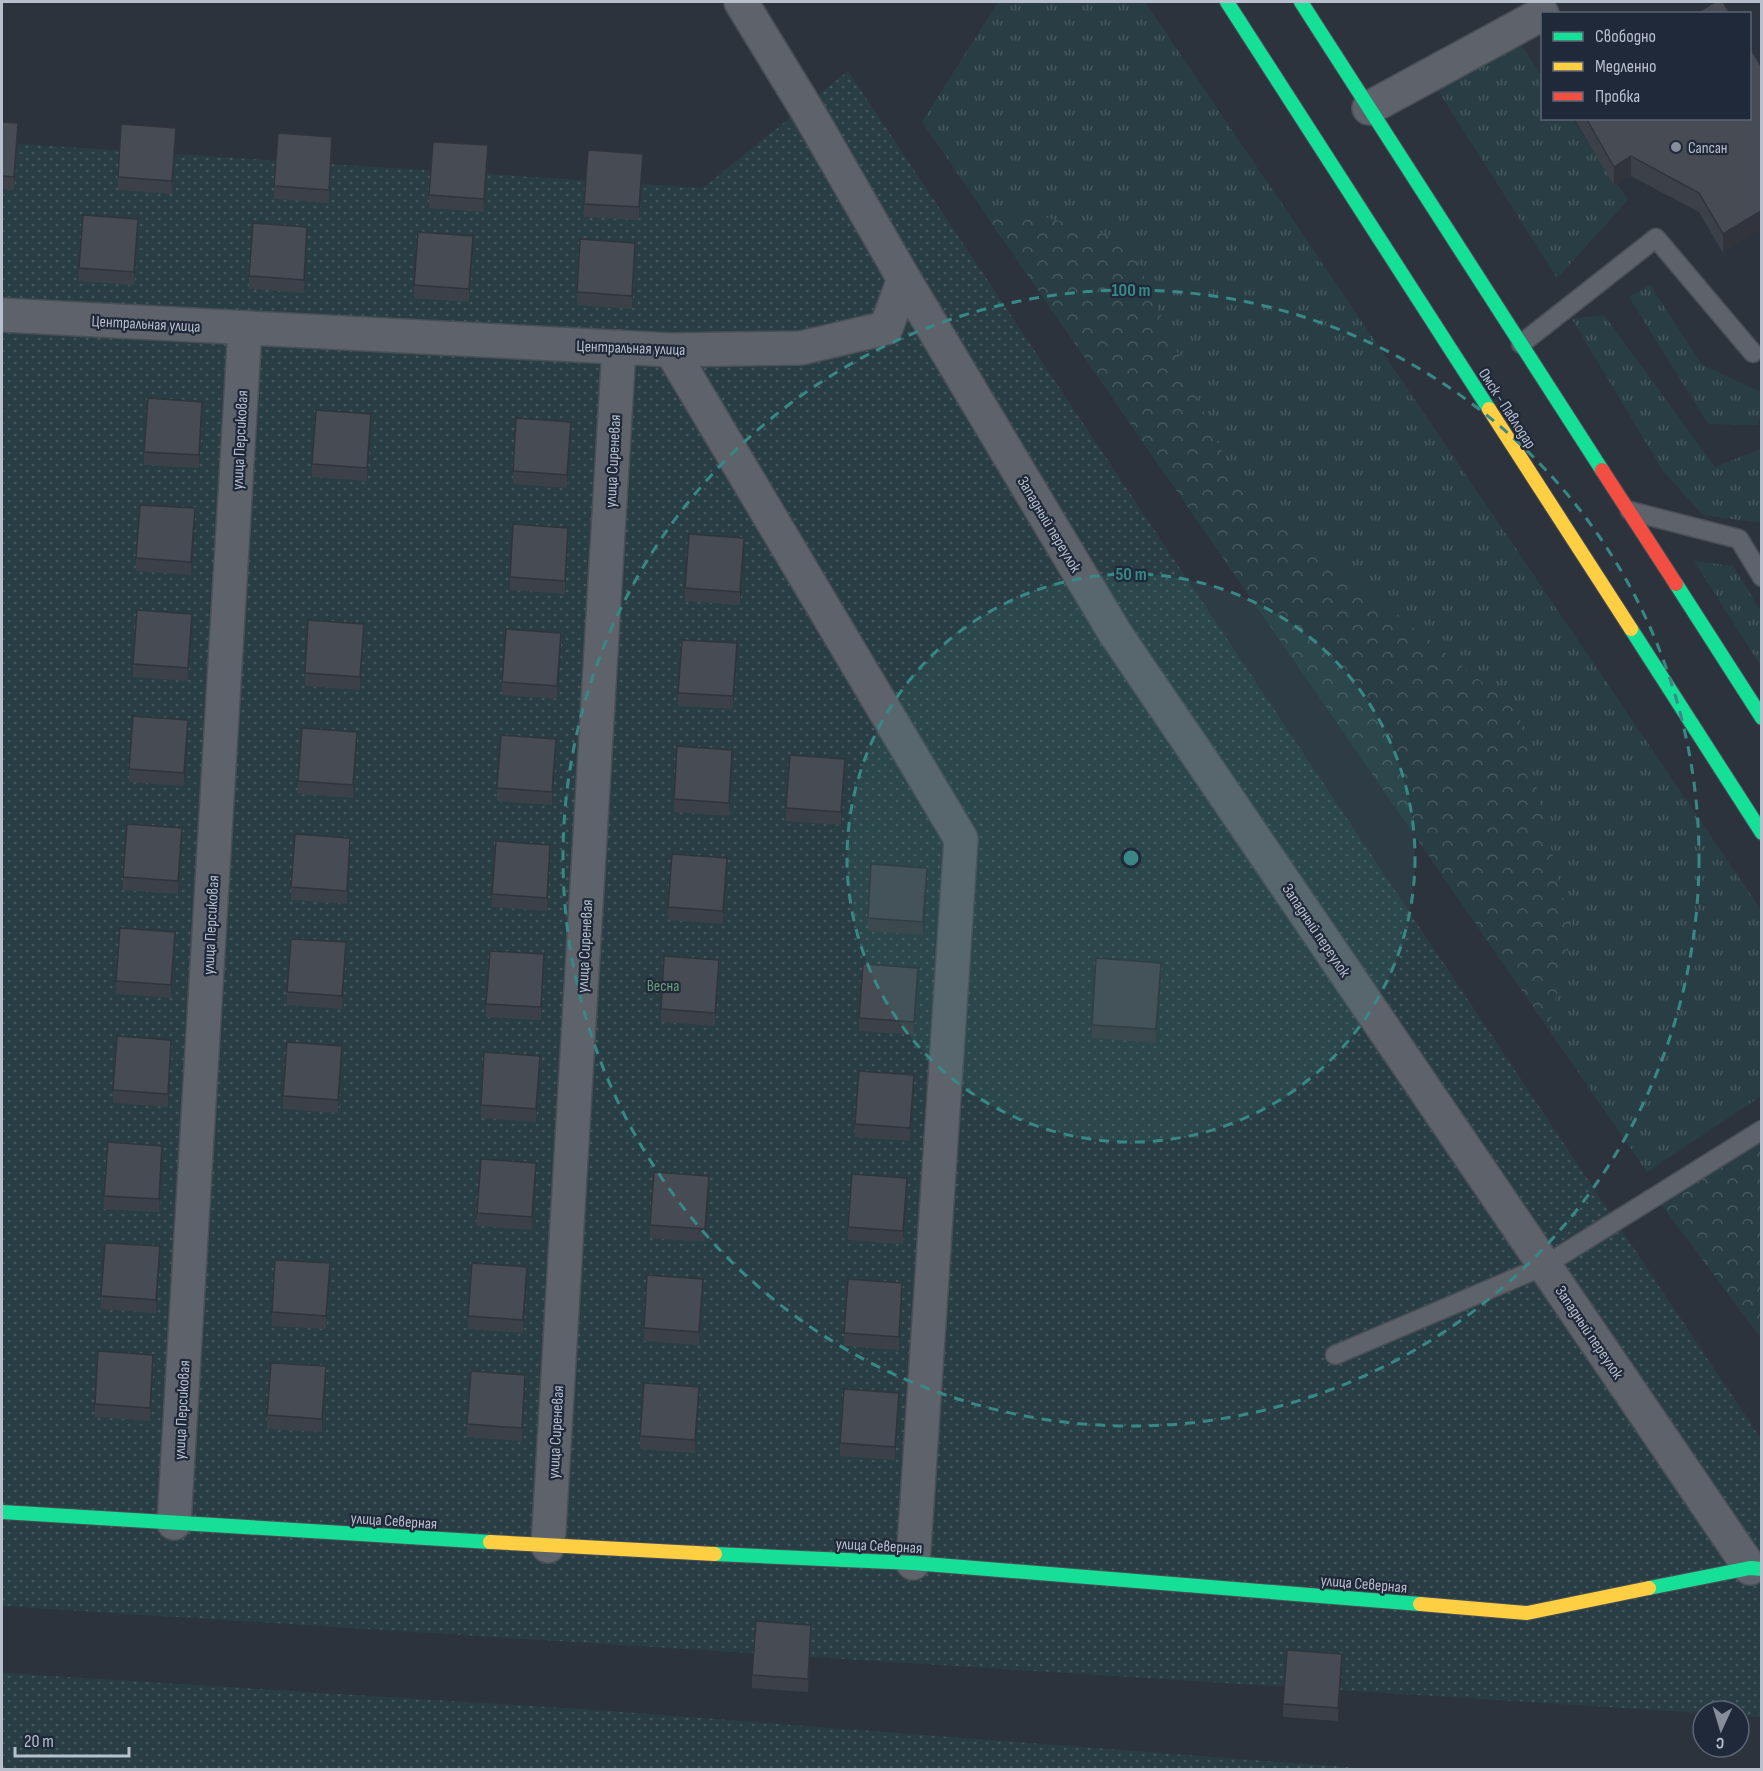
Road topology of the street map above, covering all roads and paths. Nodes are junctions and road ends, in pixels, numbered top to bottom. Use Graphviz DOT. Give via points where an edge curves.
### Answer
graph roads {
  1 [pos="741,2"];
  2 [pos="1227,2"];
  3 [pos="1301,2"];
  4 [pos="1565,2"];
  5 [pos="1547,12"];
  6 [pos="1541,15"];
  7 [pos="1369,108"];
  8 [pos="904,279"];
  9 [pos="2,315"];
  10 [pos="245,328"];
  11 [pos="1521,344"];
  12 [pos="619,347"];
  13 [pos="671,350"];
  14 [pos="1753,353"];
  15 [pos="1628,511"];
  16 [pos="1761,577"];
  17 [pos="1761,718"];
  18 [pos="1761,833"];
  19 [pos="1761,1130"];
  20 [pos="1544,1266"];
  21 [pos="1335,1355"];
  22 [pos="2,1512"];
  23 [pos="174,1523"];
  24 [pos="548,1546"];
  25 [pos="913,1563"];
  26 [pos="1756,1569"];
  1 -- 8 [label="street"];
  2 -- 18 [label="main road, Омск - Павлодар"];
  3 -- 7 [label="main road"];
  4 -- 5 [label="street"];
  6 -- 7 [label="street"];
  7 -- 11 [label="main road"];
  8 -- 13 [label="street, Центральная улица" via="886,328 801,348"];
  8 -- 20 [label="street, Западный переулок" via="1115,633"];
  9 -- 10 [label="street, Центральная улица"];
  10 -- 12 [label="street, Центральная улица"];
  10 -- 23 [label="street, улица Персиковая"];
  11 -- 14 [label="lane" via="1656,238"];
  11 -- 15 [label="main road"];
  12 -- 13 [label="street, Центральная улица"];
  12 -- 24 [label="street, улица Сиреневая"];
  13 -- 25 [label="street" via="961,839"];
  15 -- 16 [label="lane" via="1739,539"];
  15 -- 17 [label="main road"];
  19 -- 20 [label="lane"];
  20 -- 21 [label="lane"];
  20 -- 26 [label="street, Западный переулок"];
  22 -- 23 [label="main road, улица Северная"];
  23 -- 24 [label="main road, улица Северная"];
  24 -- 25 [label="main road, улица Северная"];
  25 -- 26 [label="main road, улица Северная" via="1527,1613"];
}
